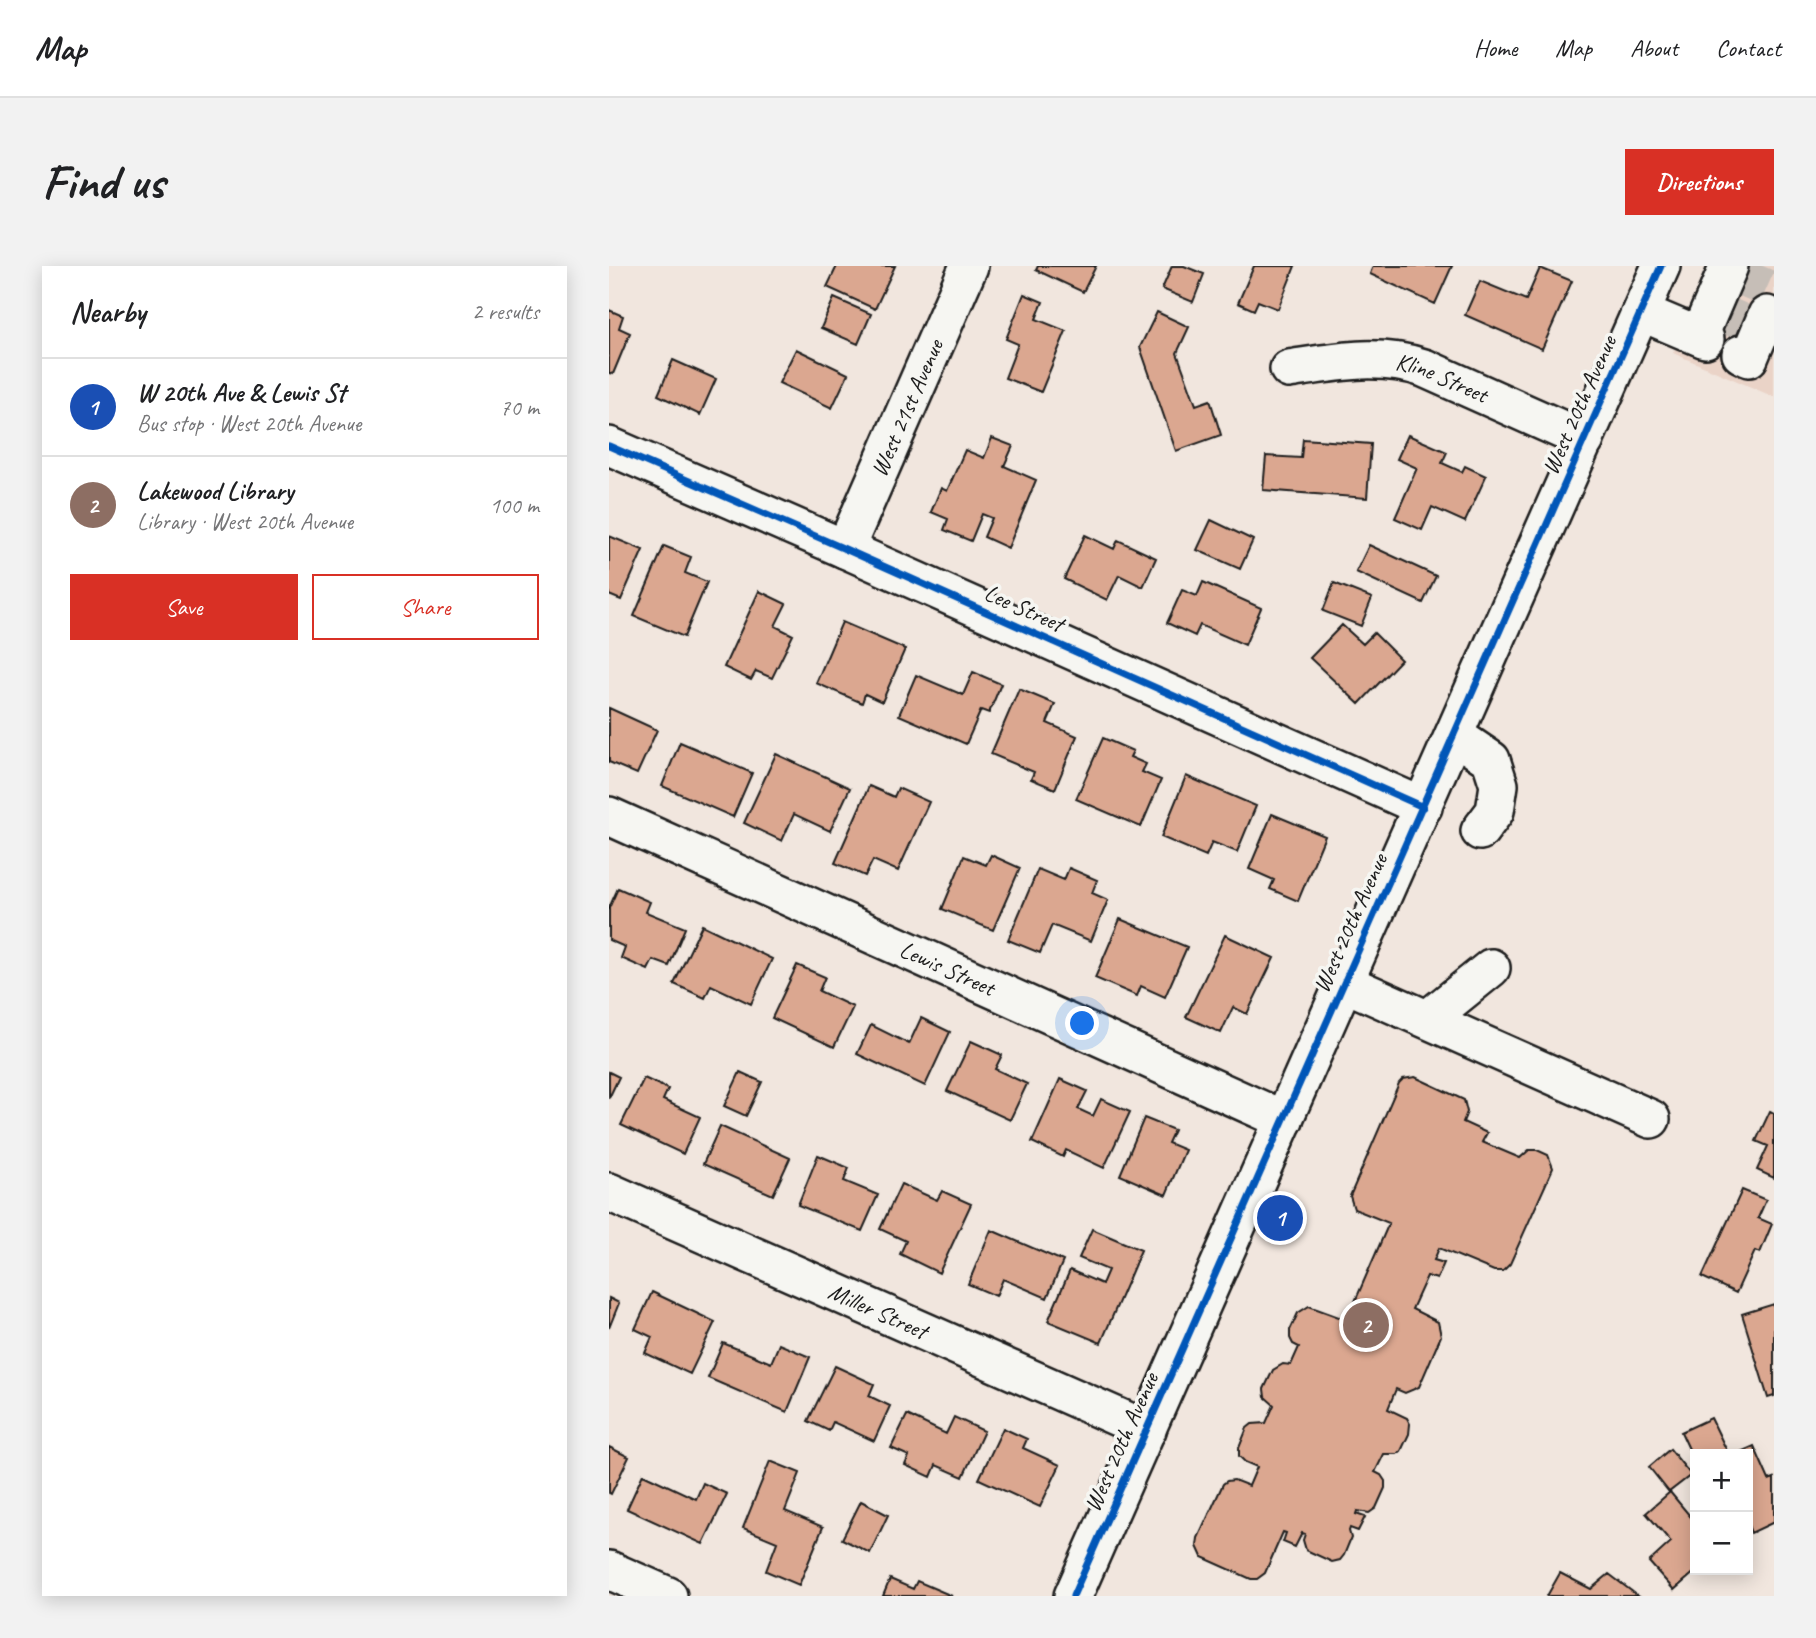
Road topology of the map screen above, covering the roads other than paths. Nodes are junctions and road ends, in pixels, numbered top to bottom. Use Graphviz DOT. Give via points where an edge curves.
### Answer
graph roads {
  1 [pos="969,266"];
  2 [pos="1661,266"];
  3 [pos="1729,270"];
  4 [pos="1641,312"];
  5 [pos="1289,369"];
  6 [pos="1585,440"];
  7 [pos="609,446"];
  8 [pos="845,549"];
  9 [pos="1454,735"];
  10 [pos="1423,807"];
  11 [pos="609,816"];
  12 [pos="1480,831"];
  13 [pos="1491,968"];
  14 [pos="1345,982"];
  15 [pos="1428,1019"];
  16 [pos="1651,1119"];
  17 [pos="1284,1120"];
  18 [pos="609,1192"];
  19 [pos="1147,1430"];
  20 [pos="609,1570"];
  21 [pos="1079,1594"];
  22 [pos="668,1596"];
  1 -- 8 [label="street, West 21st Avenue"];
  2 -- 4 [label="street, West 20th Avenue"];
  3 -- 4 [label="street" via="1708,323"];
  4 -- 6 [label="street, West 20th Avenue"];
  5 -- 6 [label="street, Kline Street" via="1378,358 1402,361"];
  6 -- 9 [label="street, West 20th Avenue"];
  7 -- 8 [label="street, Lee Street"];
  8 -- 10 [label="street, Lee Street"];
  9 -- 10 [label="street, West 20th Avenue"];
  9 -- 12 [label="street" via="1491,760 1499,785 1495,811"];
  10 -- 14 [label="street, West 20th Avenue"];
  11 -- 17 [label="street, Lewis Street"];
  13 -- 15 [label="street"];
  14 -- 15 [label="street"];
  14 -- 17 [label="street, West 20th Avenue"];
  15 -- 16 [label="street"];
  17 -- 19 [label="street, West 20th Avenue"];
  18 -- 19 [label="street, Miller Street"];
  19 -- 21 [label="street, West 20th Avenue"];
  20 -- 22 [label="street"];
}
